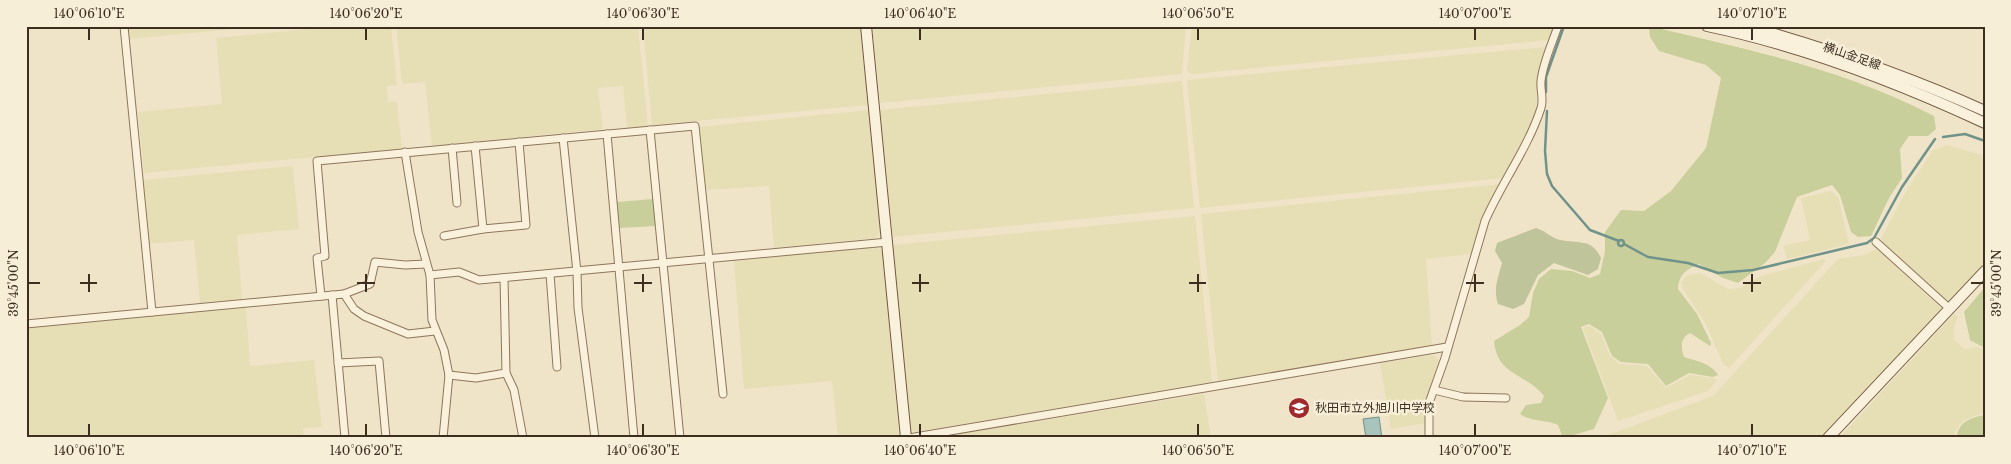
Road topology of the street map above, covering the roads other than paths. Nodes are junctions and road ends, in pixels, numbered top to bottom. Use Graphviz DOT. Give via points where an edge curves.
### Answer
graph roads {
  1 [pos="124,26"];
  2 [pos="866,26"];
  3 [pos="1558,26"];
  4 [pos="1707,26"];
  5 [pos="1748,26"];
  6 [pos="1985,111"];
  7 [pos="1985,123"];
  8 [pos="650,130"];
  9 [pos="607,134"];
  10 [pos="563,138"];
  11 [pos="518,142"];
  12 [pos="475,146"];
  13 [pos="452,148"];
  14 [pos="405,152"];
  15 [pos="457,203"];
  16 [pos="483,229"];
  17 [pos="444,236"];
  18 [pos="888,242"];
  19 [pos="1876,242"];
  20 [pos="709,259"];
  21 [pos="663,263"];
  22 [pos="426,264"];
  23 [pos="620,267"];
  24 [pos="1985,271"];
  25 [pos="577,272"];
  26 [pos="550,274"];
  27 [pos="430,275"];
  28 [pos="504,278"];
  29 [pos="344,294"];
  30 [pos="321,296"];
  31 [pos="332,296"];
  32 [pos="1950,309"];
  33 [pos="152,312"];
  34 [pos="26,324"];
  35 [pos="435,331"];
  36 [pos="1447,347"];
  37 [pos="338,364"];
  38 [pos="557,367"];
  39 [pos="506,372"];
  40 [pos="449,376"];
  41 [pos="1434,390"];
  42 [pos="723,394"];
  43 [pos="1506,398"];
  44 [pos="345,438"];
  45 [pos="386,438"];
  46 [pos="444,438"];
  47 [pos="523,438"];
  48 [pos="595,438"];
  49 [pos="634,438"];
  50 [pos="680,438"];
  51 [pos="907,438"];
  52 [pos="1429,438"];
  53 [pos="1828,438"];
  1 -- 33 [label="street"];
  2 -- 18 [label="street"];
  3 -- 36 [label="street" via="1544,64 1542,106 1520,156 1493,202"];
  4 -- 7 [label="street, 横山金足線" via="1863,72"];
  5 -- 6 [label="street, 横山金足線" via="1862,61"];
  8 -- 9 [label="street"];
  8 -- 20 [label="street" via="695,126"];
  8 -- 21 [label="street"];
  9 -- 10 [label="street"];
  9 -- 23 [label="street"];
  10 -- 11 [label="street"];
  10 -- 25 [label="street"];
  11 -- 12 [label="street"];
  11 -- 16 [label="street" via="526,225"];
  12 -- 13 [label="street"];
  12 -- 16 [label="street"];
  13 -- 14 [label="street"];
  13 -- 15 [label="street"];
  14 -- 22 [label="street"];
  14 -- 30 [label="street" via="317,162 325,256 317,258"];
  16 -- 17 [label="street"];
  18 -- 20 [label="street"];
  18 -- 51 [label="street"];
  19 -- 32 [label="street"];
  20 -- 21 [label="street"];
  20 -- 42 [label="street"];
  21 -- 23 [label="street"];
  21 -- 50 [label="street"];
  22 -- 27 [label="street"];
  22 -- 29 [label="street" via="375,262 370,284"];
  23 -- 25 [label="street"];
  23 -- 49 [label="street"];
  24 -- 32 [label="street"];
  25 -- 26 [label="street"];
  25 -- 48 [label="street" via="578,308"];
  26 -- 28 [label="street"];
  26 -- 38 [label="street"];
  27 -- 28 [label="street" via="460,272 479,280"];
  27 -- 35 [label="street"];
  28 -- 39 [label="street"];
  29 -- 31 [label="street"];
  29 -- 35 [label="street" via="354,309 364,316 408,334"];
  30 -- 31 [label="street"];
  30 -- 33 [label="street"];
  31 -- 37 [label="street"];
  32 -- 53 [label="street"];
  33 -- 34 [label="street"];
  35 -- 40 [label="street" via="444,350"];
  36 -- 41 [label="street"];
  36 -- 51 [label="street"];
  37 -- 44 [label="street"];
  37 -- 45 [label="street" via="379,361"];
  39 -- 40 [label="street" via="476,378"];
  39 -- 47 [label="street" via="514,390"];
  40 -- 46 [label="street"];
  41 -- 43 [label="street" via="1463,397"];
  41 -- 52 [label="street" via="1430,403"];
}
